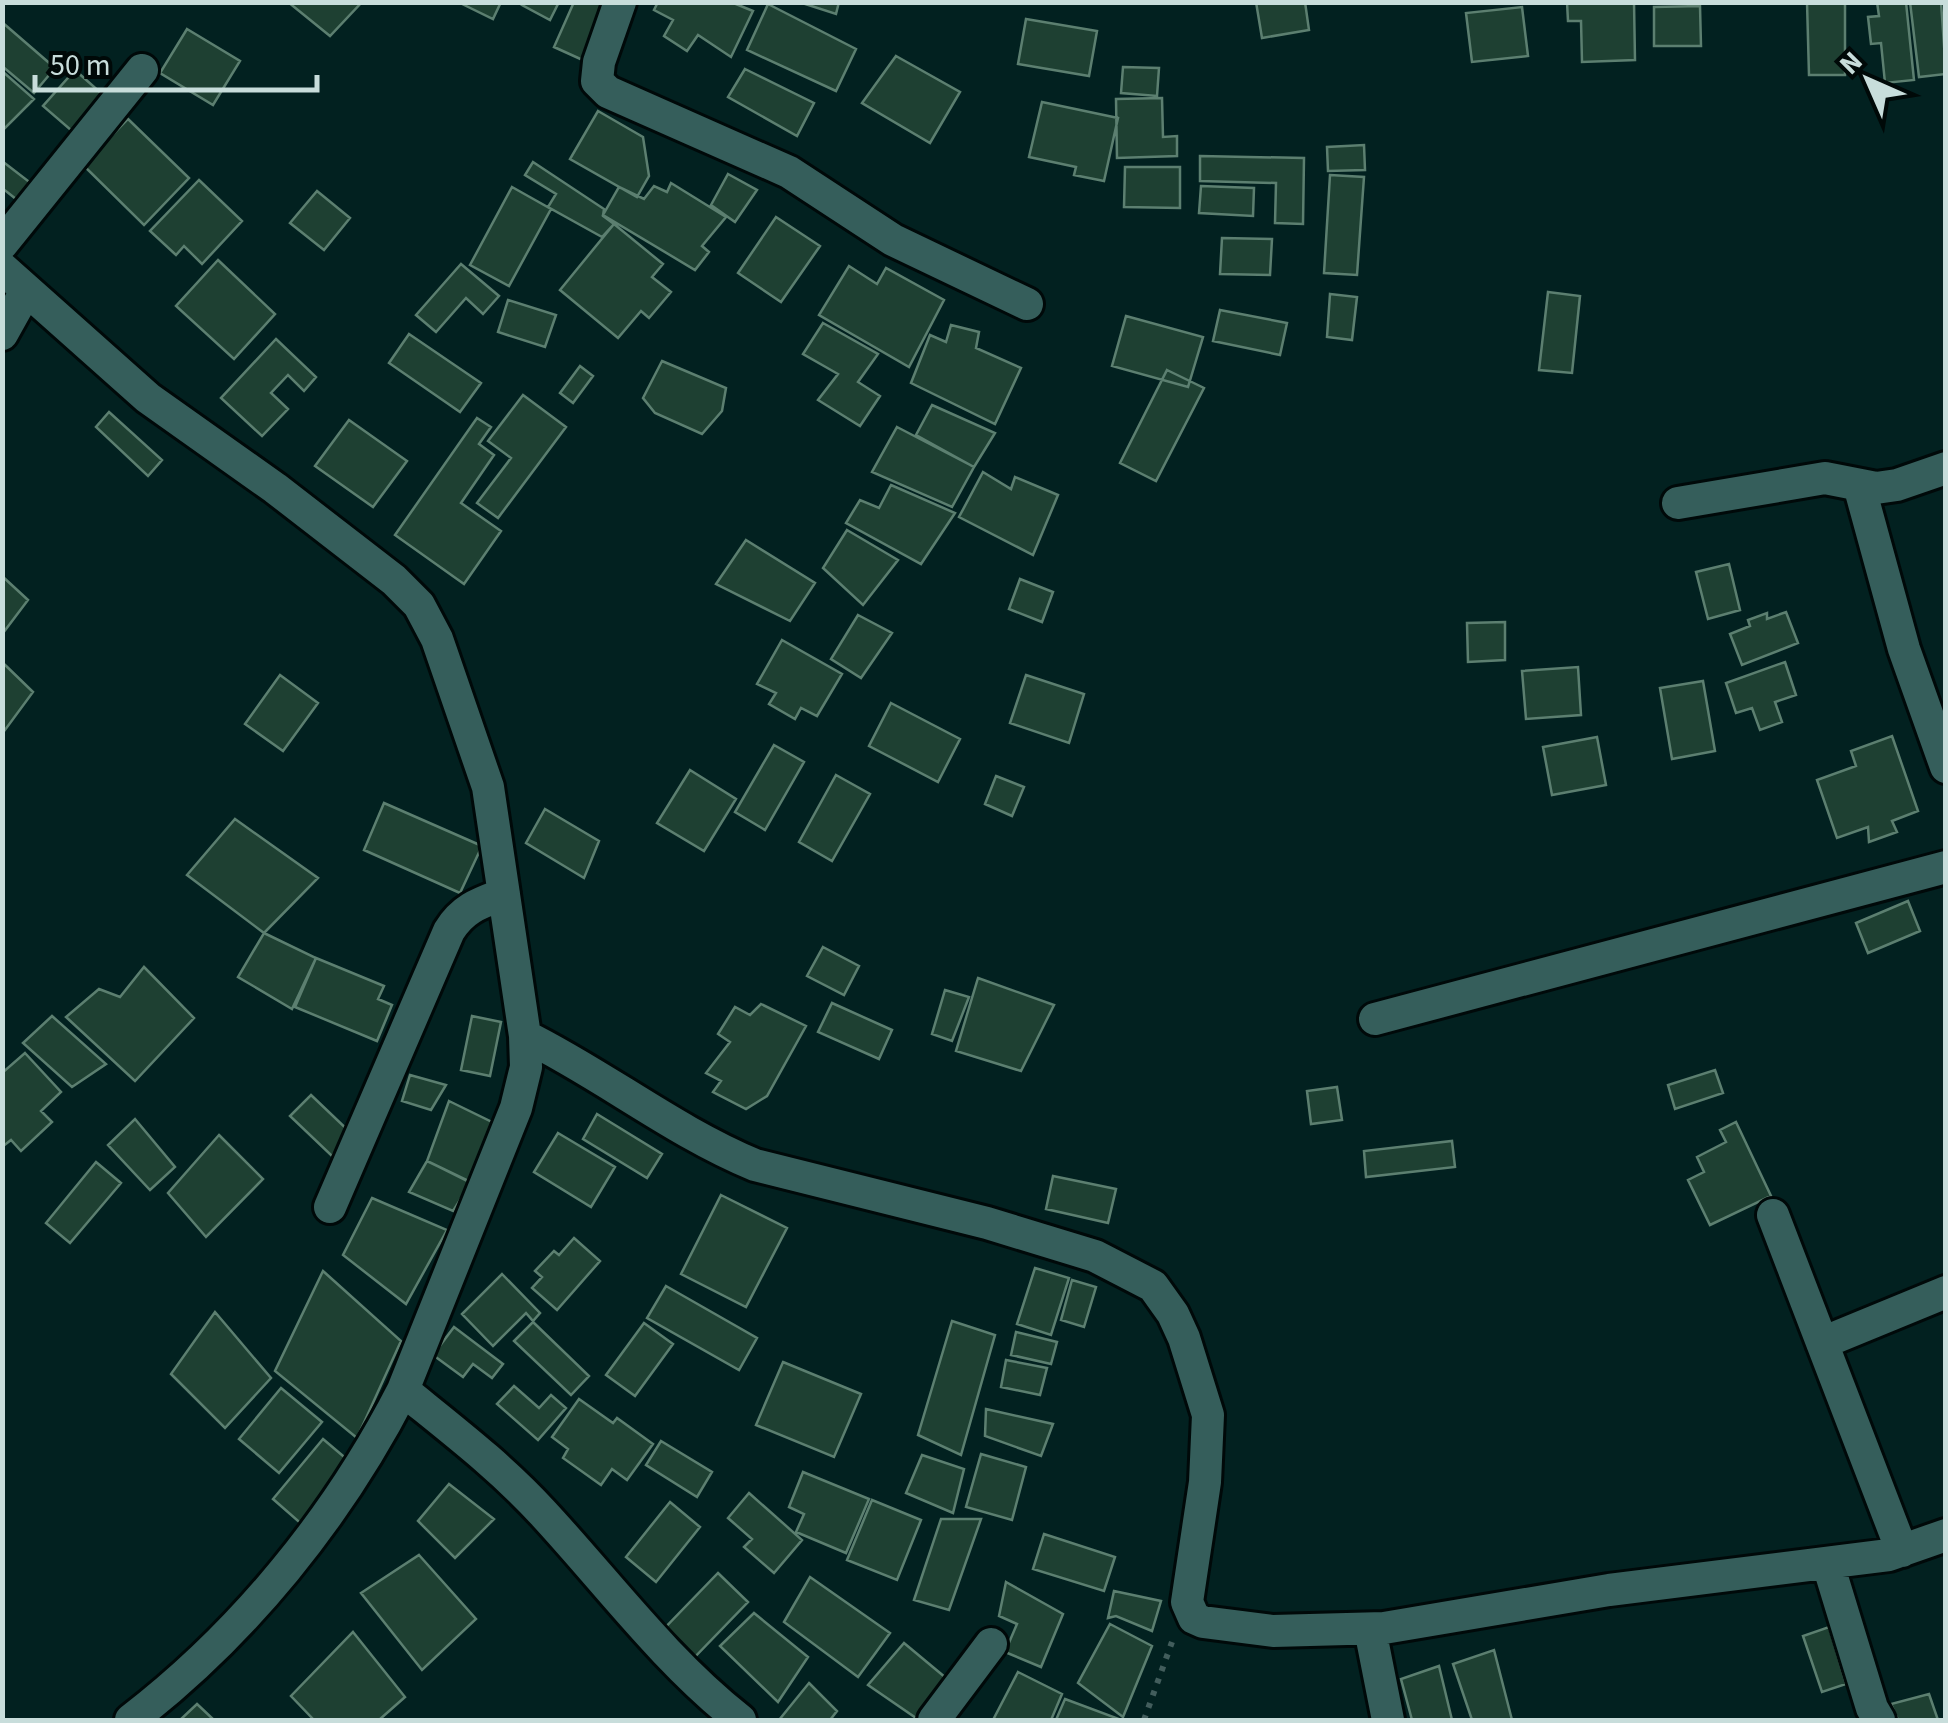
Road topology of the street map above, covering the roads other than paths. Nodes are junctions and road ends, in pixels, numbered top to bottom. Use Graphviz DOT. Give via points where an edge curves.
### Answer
graph roads {
  1 [pos="620,2"];
  2 [pos="142,70"];
  3 [pos="2,244"];
  4 [pos="14,280"];
  5 [pos="1027,304"];
  6 [pos="2,334"];
  7 [pos="1946,468"];
  8 [pos="1859,485"];
  9 [pos="1678,503"];
  10 [pos="1946,767"];
  11 [pos="1946,867"];
  12 [pos="504,894"];
  13 [pos="1375,1019"];
  14 [pos="525,1036"];
  15 [pos="330,1207"];
  16 [pos="1772,1216"];
  17 [pos="1946,1292"];
  18 [pos="1822,1343"];
  19 [pos="403,1390"];
  20 [pos="1946,1535"];
  21 [pos="1902,1551"];
  22 [pos="1828,1564"];
  23 [pos="1370,1628"];
  24 [pos="991,1644"];
  25 [pos="131,1720"];
  26 [pos="740,1720"];
  27 [pos="934,1720"];
  28 [pos="1388,1720"];
  29 [pos="1879,1720"];
  1 -- 5 [label="street" via="599,62 597,81 608,92 789,172 893,240"];
  2 -- 3 [label="street"];
  4 -- 6 [label="street"];
  4 -- 12 [label="street" via="148,398 419,605 472,732 488,787"];
  7 -- 8 [label="street" via="1897,485"];
  8 -- 9 [label="street" via="1824,478"];
  8 -- 10 [label="street" via="1904,649"];
  11 -- 13 [label="street"];
  12 -- 14 [label="street"];
  12 -- 15 [label="street" via="472,906 449,931"];
  14 -- 19 [label="street" via="516,1108"];
  14 -- 23 [label="street" via="665,1120 755,1164 1095,1256 1153,1286 1174,1314 1208,1414 1186,1602 1194,1618 1234,1628"];
  16 -- 18 [label="street"];
  17 -- 18 [label="street"];
  18 -- 21 [label="street"];
  19 -- 25 [label="street" via="356,1476 311,1538 244,1616"];
  19 -- 26 [label="street" via="541,1511 644,1628"];
  20 -- 21 [label="street"];
  21 -- 22 [label="street"];
  22 -- 23 [label="street"];
  22 -- 29 [label="street"];
  23 -- 28 [label="street"];
  24 -- 27 [label="street"];
}
